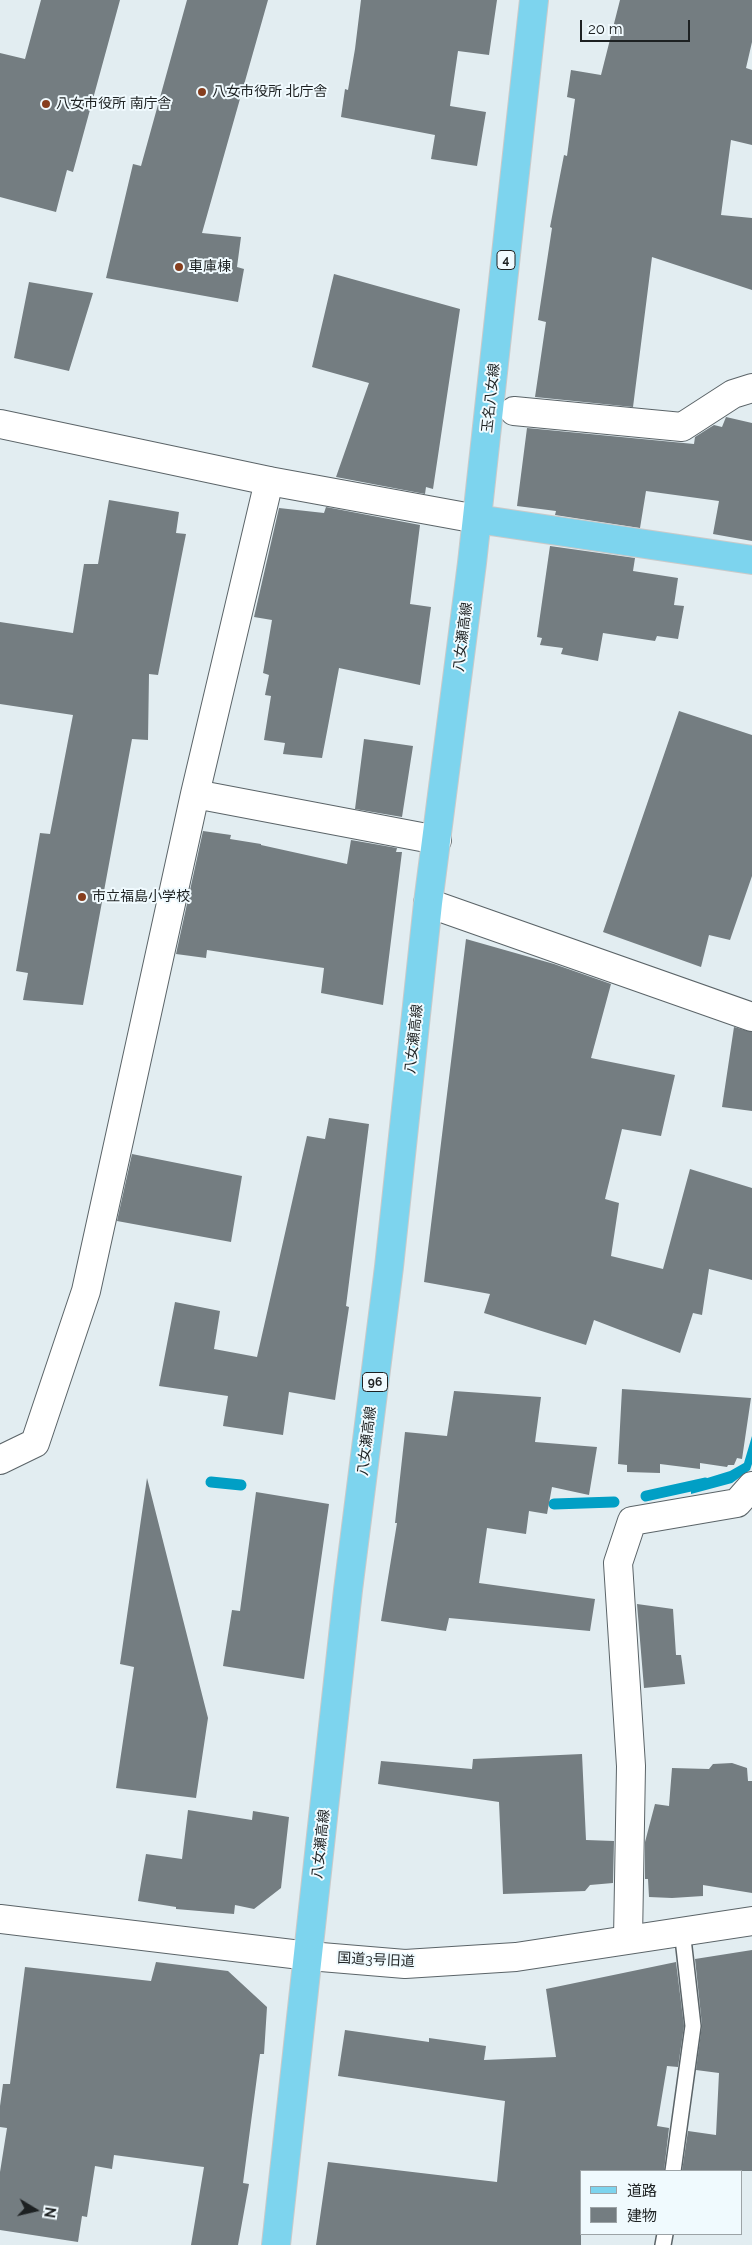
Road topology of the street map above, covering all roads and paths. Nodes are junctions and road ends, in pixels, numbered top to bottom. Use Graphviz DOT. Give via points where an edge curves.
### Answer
graph roads {
  1 [pos="534,0"];
  2 [pos="752,388"];
  3 [pos="514,411"];
  4 [pos="0,424"];
  5 [pos="269,480"];
  6 [pos="477,519"];
  7 [pos="752,560"];
  8 [pos="195,794"];
  9 [pos="437,840"];
  10 [pos="428,902"];
  11 [pos="752,1016"];
  12 [pos="0,1460"];
  13 [pos="752,1486"];
  14 [pos="0,1919"];
  15 [pos="752,1921"];
  16 [pos="682,1930"];
  17 [pos="628,1939"];
  18 [pos="309,1956"];
  19 [pos="673,2170"];
  20 [pos="276,2245"];
  1 -- 6 [label="main road, 玉名八女線 / 4"];
  2 -- 3 [label="street" via="732,394 682,427"];
  4 -- 5 [label="street"];
  5 -- 6 [label="street"];
  5 -- 8 [label="street"];
  6 -- 7 [label="main road"];
  6 -- 9 [label="main road, 八女瀬高線 / 96"];
  8 -- 9 [label="street"];
  8 -- 12 [label="street" via="86,1291 36,1443"];
  9 -- 10 [label="main road, 八女瀬高線 / 96"];
  10 -- 11 [label="street"];
  10 -- 18 [label="main road, 八女瀬高線 / 96"];
  13 -- 17 [label="street" via="737,1503 632,1521 618,1563 631,1766"];
  14 -- 18 [label="street, 国道3号旧道"];
  15 -- 16 [label="street, 国道3号旧道"];
  16 -- 17 [label="street, 国道3号旧道"];
  16 -- 19 [label="lane" via="693,2026"];
  17 -- 18 [label="street, 国道3号旧道" via="516,1957 405,1964"];
  18 -- 20 [label="main road, 八女瀬高線 / 96"];
}
